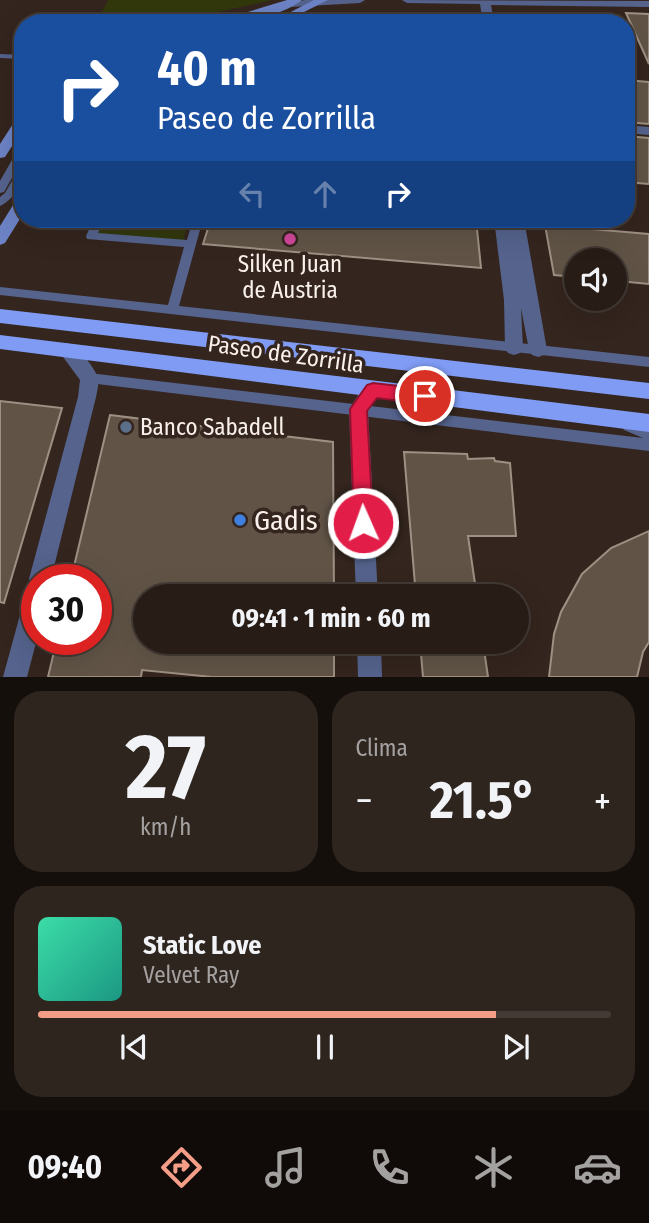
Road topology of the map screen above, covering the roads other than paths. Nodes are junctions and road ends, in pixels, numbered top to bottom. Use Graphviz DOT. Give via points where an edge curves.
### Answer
graph roads {
  1 [pos="360,0"];
  2 [pos="407,0"];
  3 [pos="322,1"];
  4 [pos="475,1"];
  5 [pos="485,1"];
  6 [pos="293,2"];
  7 [pos="649,4"];
  8 [pos="250,14"];
  9 [pos="290,14"];
  10 [pos="14,133"];
  11 [pos="0,154"];
  12 [pos="14,165"];
  13 [pos="14,186"];
  14 [pos="0,190"];
  15 [pos="0,202"];
  16 [pos="14,215"];
  17 [pos="95,228"];
  18 [pos="195,228"];
  19 [pos="502,228"];
  20 [pos="517,228"];
  21 [pos="0,239"];
  22 [pos="191,244"];
  23 [pos="0,291"];
  24 [pos="172,310"];
  25 [pos="0,316"];
  26 [pos="0,342"];
  27 [pos="514,348"];
  28 [pos="67,350"];
  29 [pos="538,350"];
  30 [pos="649,362"];
  31 [pos="89,378"];
  32 [pos="373,390"];
  33 [pos="649,391"];
  34 [pos="358,409"];
  35 [pos="612,419"];
  36 [pos="649,423"];
  37 [pos="649,434"];
  38 [pos="649,445"];
  39 [pos="44,564"];
  40 [pos="366,584"];
  41 [pos="21,654"];
  42 [pos="369,654"];
  43 [pos="15,677"];
  44 [pos="370,677"];
  1 -- 3 [label="street"];
  2 -- 4 [label="street"];
  3 -- 6 [label="street"];
  3 -- 9 [label="main road"];
  4 -- 5 [label="street"];
  5 -- 7 [label="street"];
  6 -- 8 [label="main road"];
  10 -- 11 [label="main road"];
  12 -- 14 [label="lane"];
  13 -- 15 [label="lane"];
  16 -- 21 [label="main road"];
  17 -- 22 [label="lane" via="91,236"];
  18 -- 22 [label="lane"];
  19 -- 27 [label="street"];
  20 -- 29 [label="street"];
  22 -- 24 [label="lane"];
  23 -- 24 [label="lane"];
  24 -- 27 [label="lane"];
  25 -- 33 [label="main road, Paseo de Zorrilla"];
  26 -- 28 [label="main road, Paseo de Zorrilla"];
  27 -- 29 [label="lane"];
  28 -- 31 [label="street"];
  28 -- 32 [label="main road, Paseo de Zorrilla"];
  29 -- 30 [label="lane"];
  31 -- 34 [label="lane"];
  31 -- 39 [label="street"];
  32 -- 34 [label="street"];
  32 -- 35 [label="main road, Paseo de Zorrilla"];
  34 -- 38 [label="lane"];
  34 -- 40 [label="street"];
  35 -- 36 [label="main road, Paseo de Zorrilla"];
  35 -- 37 [label="lane"];
  41 -- 43 [label="street"];
  42 -- 44 [label="street"];
}
